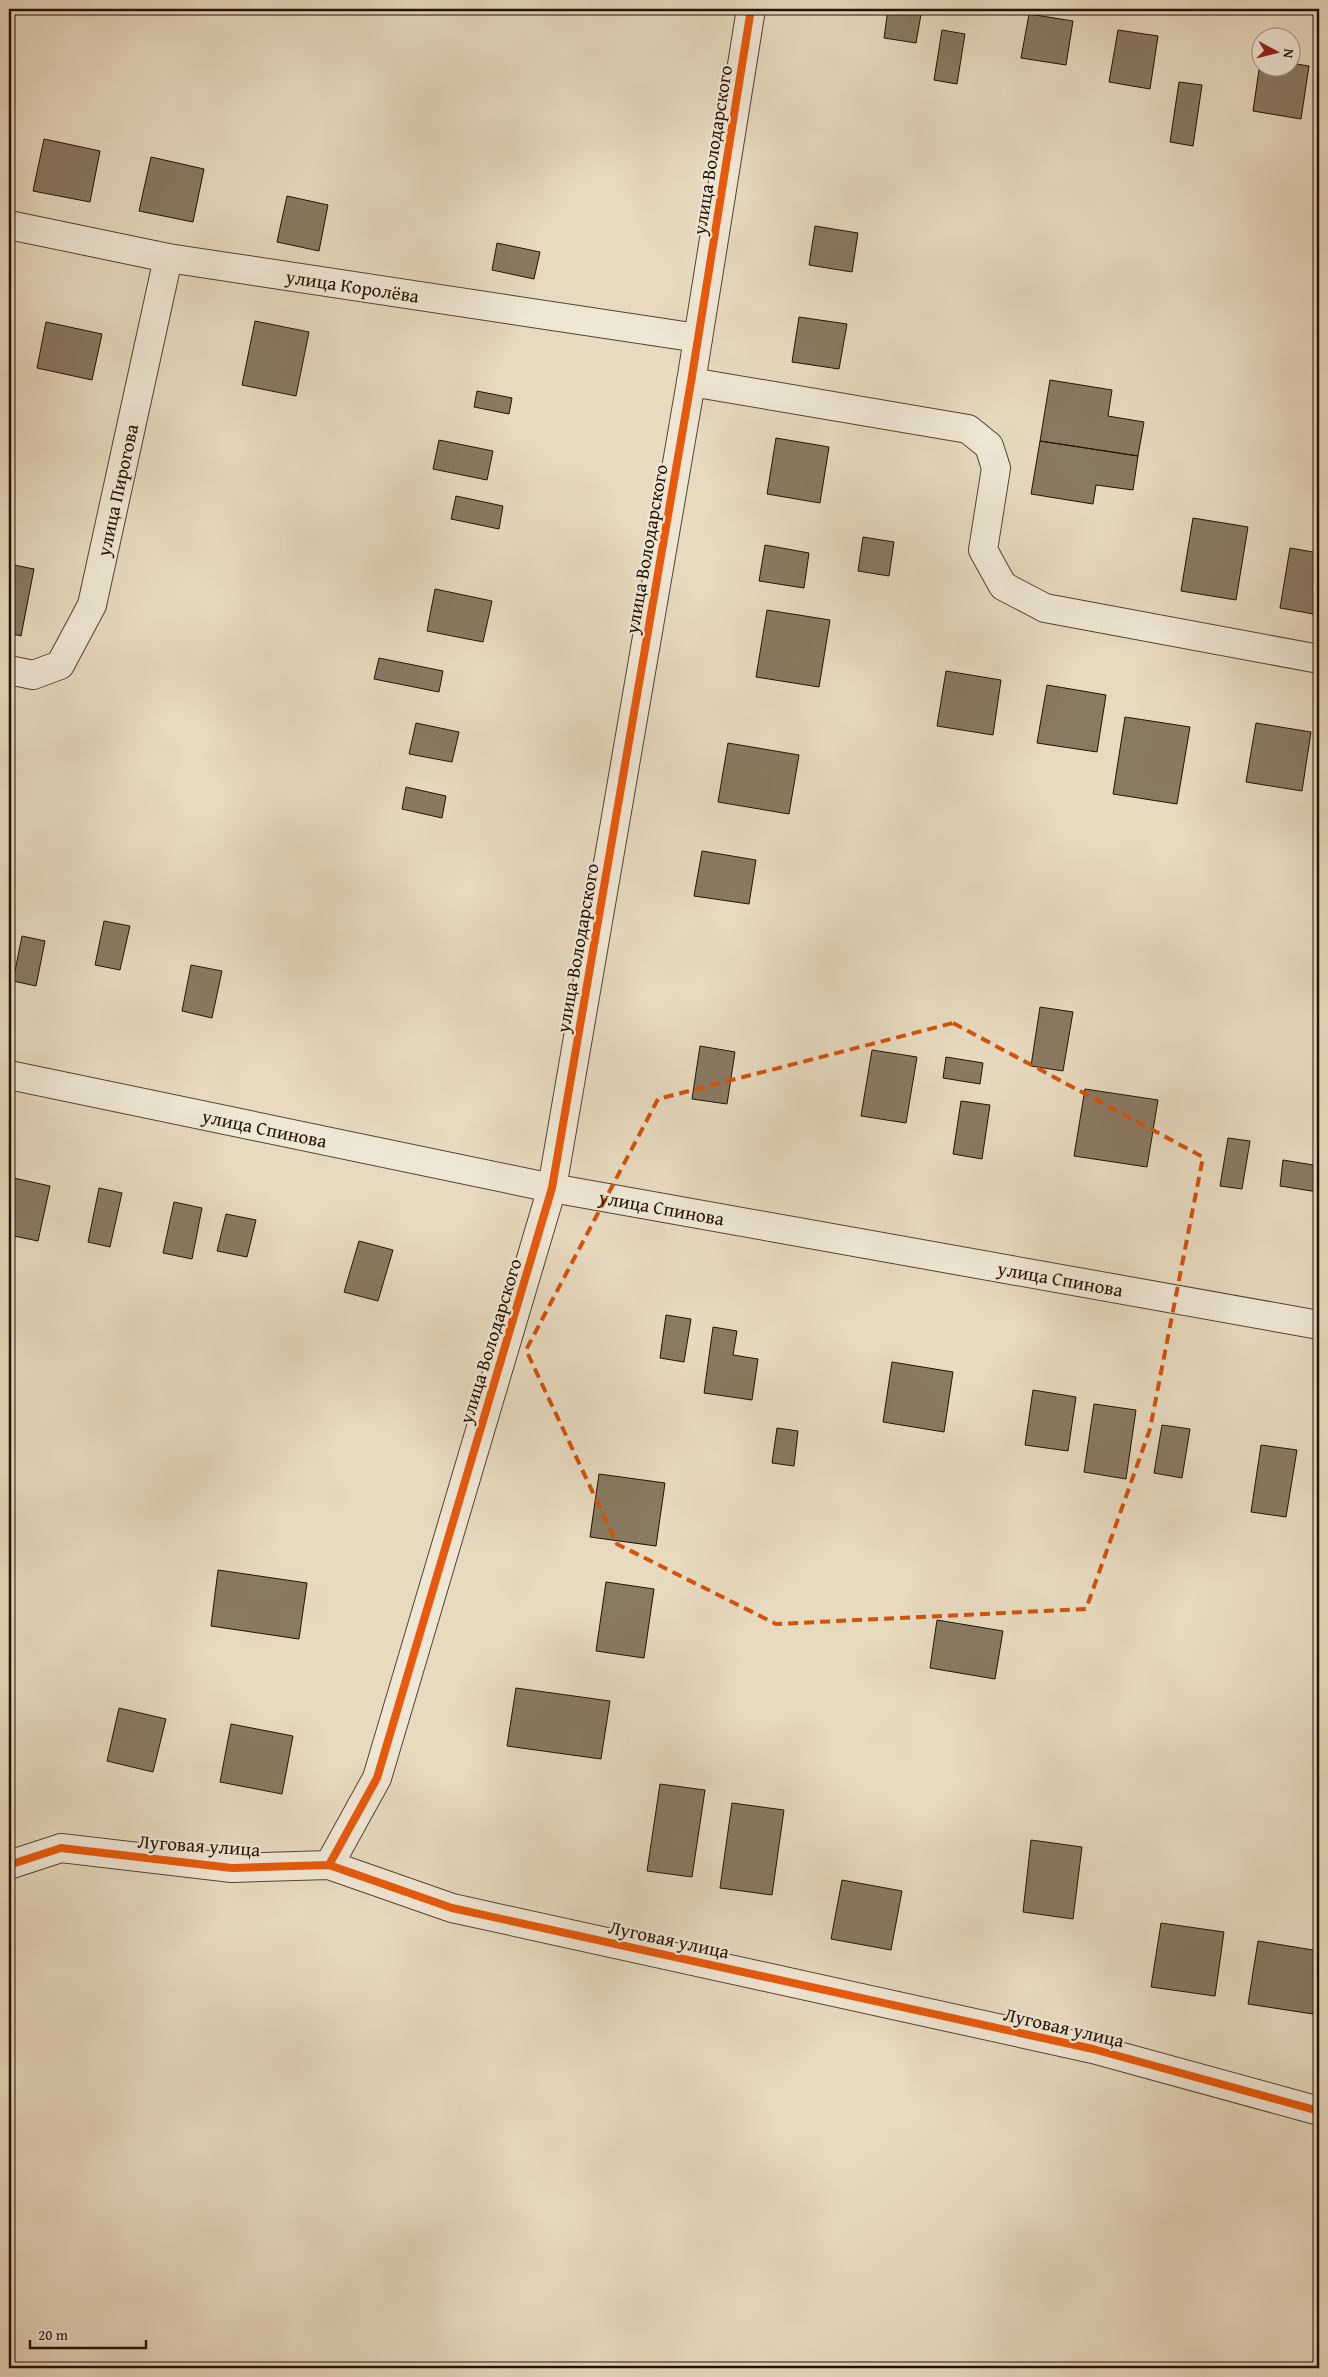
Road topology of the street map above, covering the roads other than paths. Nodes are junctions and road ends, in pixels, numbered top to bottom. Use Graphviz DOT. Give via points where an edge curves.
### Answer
graph roads {
  1 [pos="751,9"];
  2 [pos="9,225"];
  3 [pos="168,258"];
  4 [pos="698,338"];
  5 [pos="691,382"];
  6 [pos="1319,659"];
  7 [pos="9,670"];
  8 [pos="9,1075"];
  9 [pos="552,1188"];
  10 [pos="1319,1325"];
  11 [pos="9,1865"];
  12 [pos="329,1865"];
  13 [pos="1319,2111"];
  1 -- 4 [label="street, улица Володарского"];
  2 -- 3 [label="street, улица Королёва"];
  3 -- 4 [label="street, улица Королёва"];
  3 -- 7 [label="street, улица Пирогова" via="92,605 60,665 33,675"];
  4 -- 5 [label="street, улица Володарского"];
  5 -- 6 [label="street" via="968,429 989,446 996,468 983,550 1002,586 1045,608"];
  5 -- 9 [label="street, улица Володарского"];
  8 -- 9 [label="street, улица Спинова"];
  9 -- 10 [label="street, улица Спинова"];
  9 -- 12 [label="street, улица Володарского" via="377,1778"];
  11 -- 12 [label="street, Луговая улица" via="61,1848 232,1868"];
  12 -- 13 [label="street, Луговая улица" via="452,1908 1093,2049"];
}
